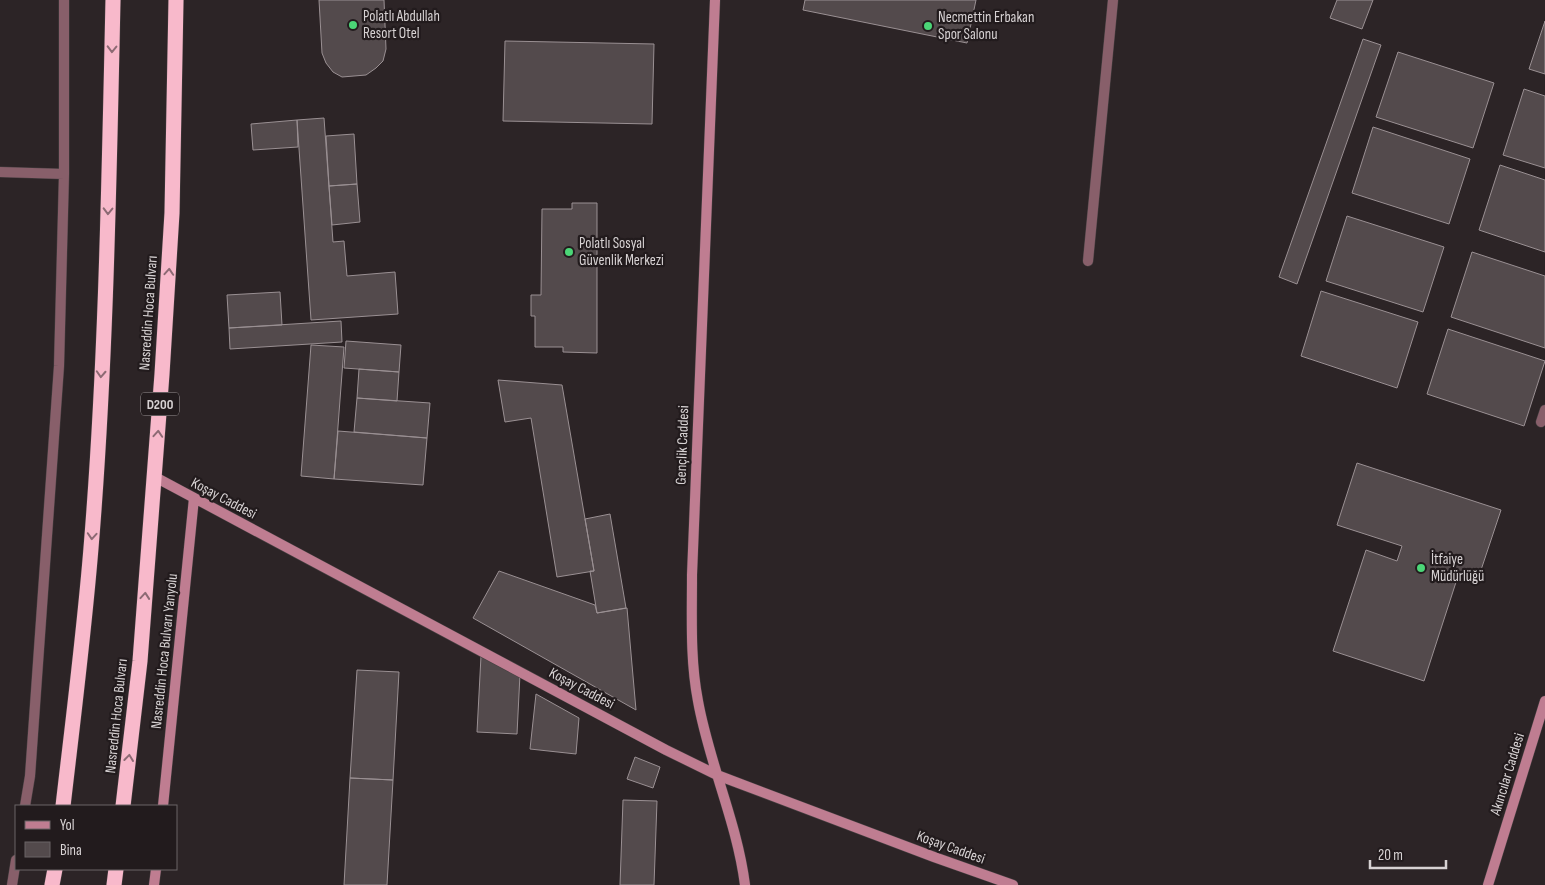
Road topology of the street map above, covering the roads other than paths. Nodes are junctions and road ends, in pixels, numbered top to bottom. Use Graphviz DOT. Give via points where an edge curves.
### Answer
graph roads {
  1 [pos="64,0"];
  2 [pos="113,0"];
  3 [pos="176,0"];
  4 [pos="715,0"];
  5 [pos="1113,0"];
  6 [pos="0,172"];
  7 [pos="64,174"];
  8 [pos="1088,261"];
  9 [pos="1545,410"];
  10 [pos="1541,422"];
  11 [pos="154,477"];
  12 [pos="194,498"];
  13 [pos="1545,700"];
  14 [pos="717,775"];
  15 [pos="25,805"];
  16 [pos="63,805"];
  17 [pos="123,805"];
  18 [pos="163,805"];
  19 [pos="15,866"];
  20 [pos="55,870"];
  21 [pos="116,870"];
  22 [pos="156,870"];
  23 [pos="12,885"];
  24 [pos="52,885"];
  25 [pos="114,885"];
  26 [pos="154,885"];
  27 [pos="745,885"];
  28 [pos="1013,885"];
  29 [pos="1488,885"];
  1 -- 7 [label="street"];
  2 -- 16 [label="highway, one-way" via="99,425 91,548"];
  11 -- 3 [label="highway, Nasreddin Hoca Bulvarı / D200, one-way" via="172,213"];
  4 -- 14 [label="street, Gençlik Caddesi" via="692,575 693,652 698,701"];
  5 -- 8 [label="street"];
  6 -- 7 [label="street"];
  7 -- 15 [label="street" via="59,366 30,776"];
  9 -- 10 [label="street"];
  11 -- 12 [label="street, Koşay Caddesi"];
  17 -- 11 [label="highway, Nasreddin Hoca Bulvarı / D200, one-way" via="140,661"];
  12 -- 14 [label="street, Koşay Caddesi"];
  12 -- 18 [label="street, Nasreddin Hoca Bulvarı Yanyolu"];
  13 -- 29 [label="street, Akıncılar Caddesi"];
  14 -- 27 [label="street, Gençlik Caddesi"];
  14 -- 28 [label="street, Koşay Caddesi"];
  19 -- 23 [label="street"];
  20 -- 24 [label="highway"];
  21 -- 25 [label="highway"];
  22 -- 26 [label="street"];
}
